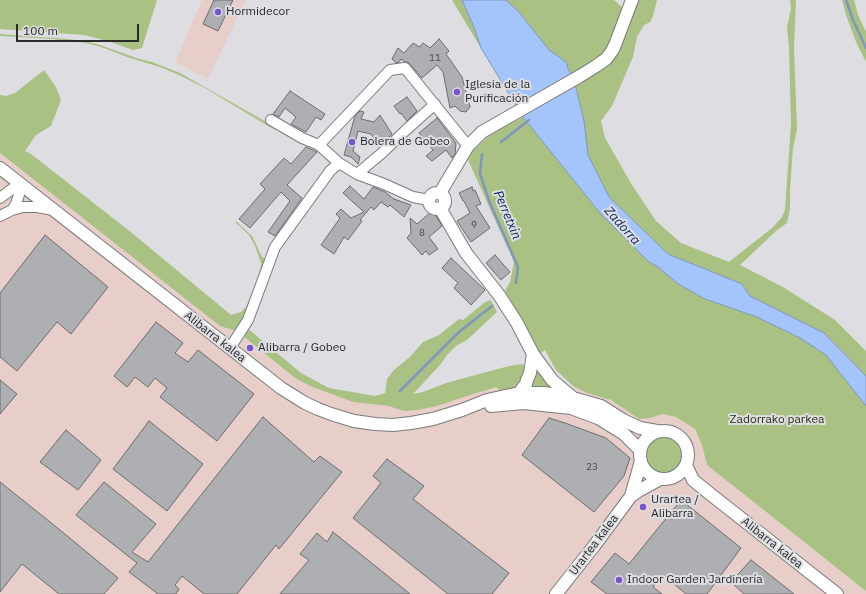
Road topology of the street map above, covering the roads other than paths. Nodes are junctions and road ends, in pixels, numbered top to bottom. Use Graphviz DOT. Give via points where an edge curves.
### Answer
graph roads {
  1 [pos="632,0"];
  2 [pos="435,104"];
  3 [pos="271,120"];
  4 [pos="318,145"];
  5 [pos="468,146"];
  6 [pos="339,163"];
  7 [pos="0,168"];
  8 [pos="357,174"];
  9 [pos="22,185"];
  10 [pos="0,189"];
  11 [pos="440,193"];
  12 [pos="0,198"];
  13 [pos="429,200"];
  14 [pos="440,208"];
  15 [pos="12,210"];
  16 [pos="54,210"];
  17 [pos="0,216"];
  18 [pos="230,348"];
  19 [pos="533,354"];
  20 [pos="519,393"];
  21 [pos="573,398"];
  22 [pos="462,410"];
  23 [pos="657,431"];
  24 [pos="641,456"];
  25 [pos="686,465"];
  26 [pos="665,478"];
  27 [pos="707,492"];
  28 [pos="631,496"];
  29 [pos="556,594"];
  30 [pos="837,594"];
  1 -- 5 [label="street" via="620,33 606,59 482,132"];
  2 -- 4 [label="street" via="405,68 390,70"];
  2 -- 5 [label="street"];
  2 -- 8 [label="street"];
  3 -- 4 [label="street"];
  4 -- 6 [label="street"];
  5 -- 11 [label="street"];
  6 -- 8 [label="street"];
  6 -- 18 [label="street" via="330,171 275,247 248,320"];
  7 -- 9 [label="street, Alibarra kalea"];
  8 -- 13 [label="street" via="413,197"];
  9 -- 12 [label="street"];
  9 -- 15 [label="street"];
  9 -- 16 [label="street, Alibarra kalea"];
  10 -- 12 [label="street"];
  11 -- 13 [label="street" via="436,192"];
  11 -- 14 [label="street" via="446,201"];
  13 -- 14 [label="street" via="435,209"];
  14 -- 19 [label="street" via="466,253 517,323"];
  15 -- 16 [label="street" via="23,207"];
  15 -- 17 [label="street"];
  16 -- 18 [label="street, Alibarra kalea"];
  18 -- 22 [label="street, Alibarra kalea" via="281,388 305,403 346,419 393,425 433,419"];
  19 -- 20 [label="street" via="530,374"];
  19 -- 21 [label="street" via="552,380"];
  20 -- 21 [label="street, Alibarra kalea" via="545,393"];
  20 -- 22 [label="street, Alibarra kalea" via="487,400"];
  21 -- 23 [label="street, Alibarra kalea" via="600,406 640,428"];
  22 -- 24 [label="street, Alibarra kalea" via="524,403 572,408 598,418 624,434"];
  23 -- 24 [label="street" via="649,435 644,442"];
  23 -- 25 [label="street" via="671,431 682,439 688,451"];
  24 -- 26 [label="street" via="645,469 652,475"];
  24 -- 28 [label="street, Urartea kalea"];
  25 -- 26 [label="street" via="677,475"];
  25 -- 27 [label="street, Alibarra kalea" via="694,480"];
  26 -- 27 [label="street, Alibarra kalea" via="680,480"];
  26 -- 28 [label="street, Urartea kalea"];
  27 -- 30 [label="street, Alibarra kalea"];
  28 -- 29 [label="street, Urartea kalea"];
}
